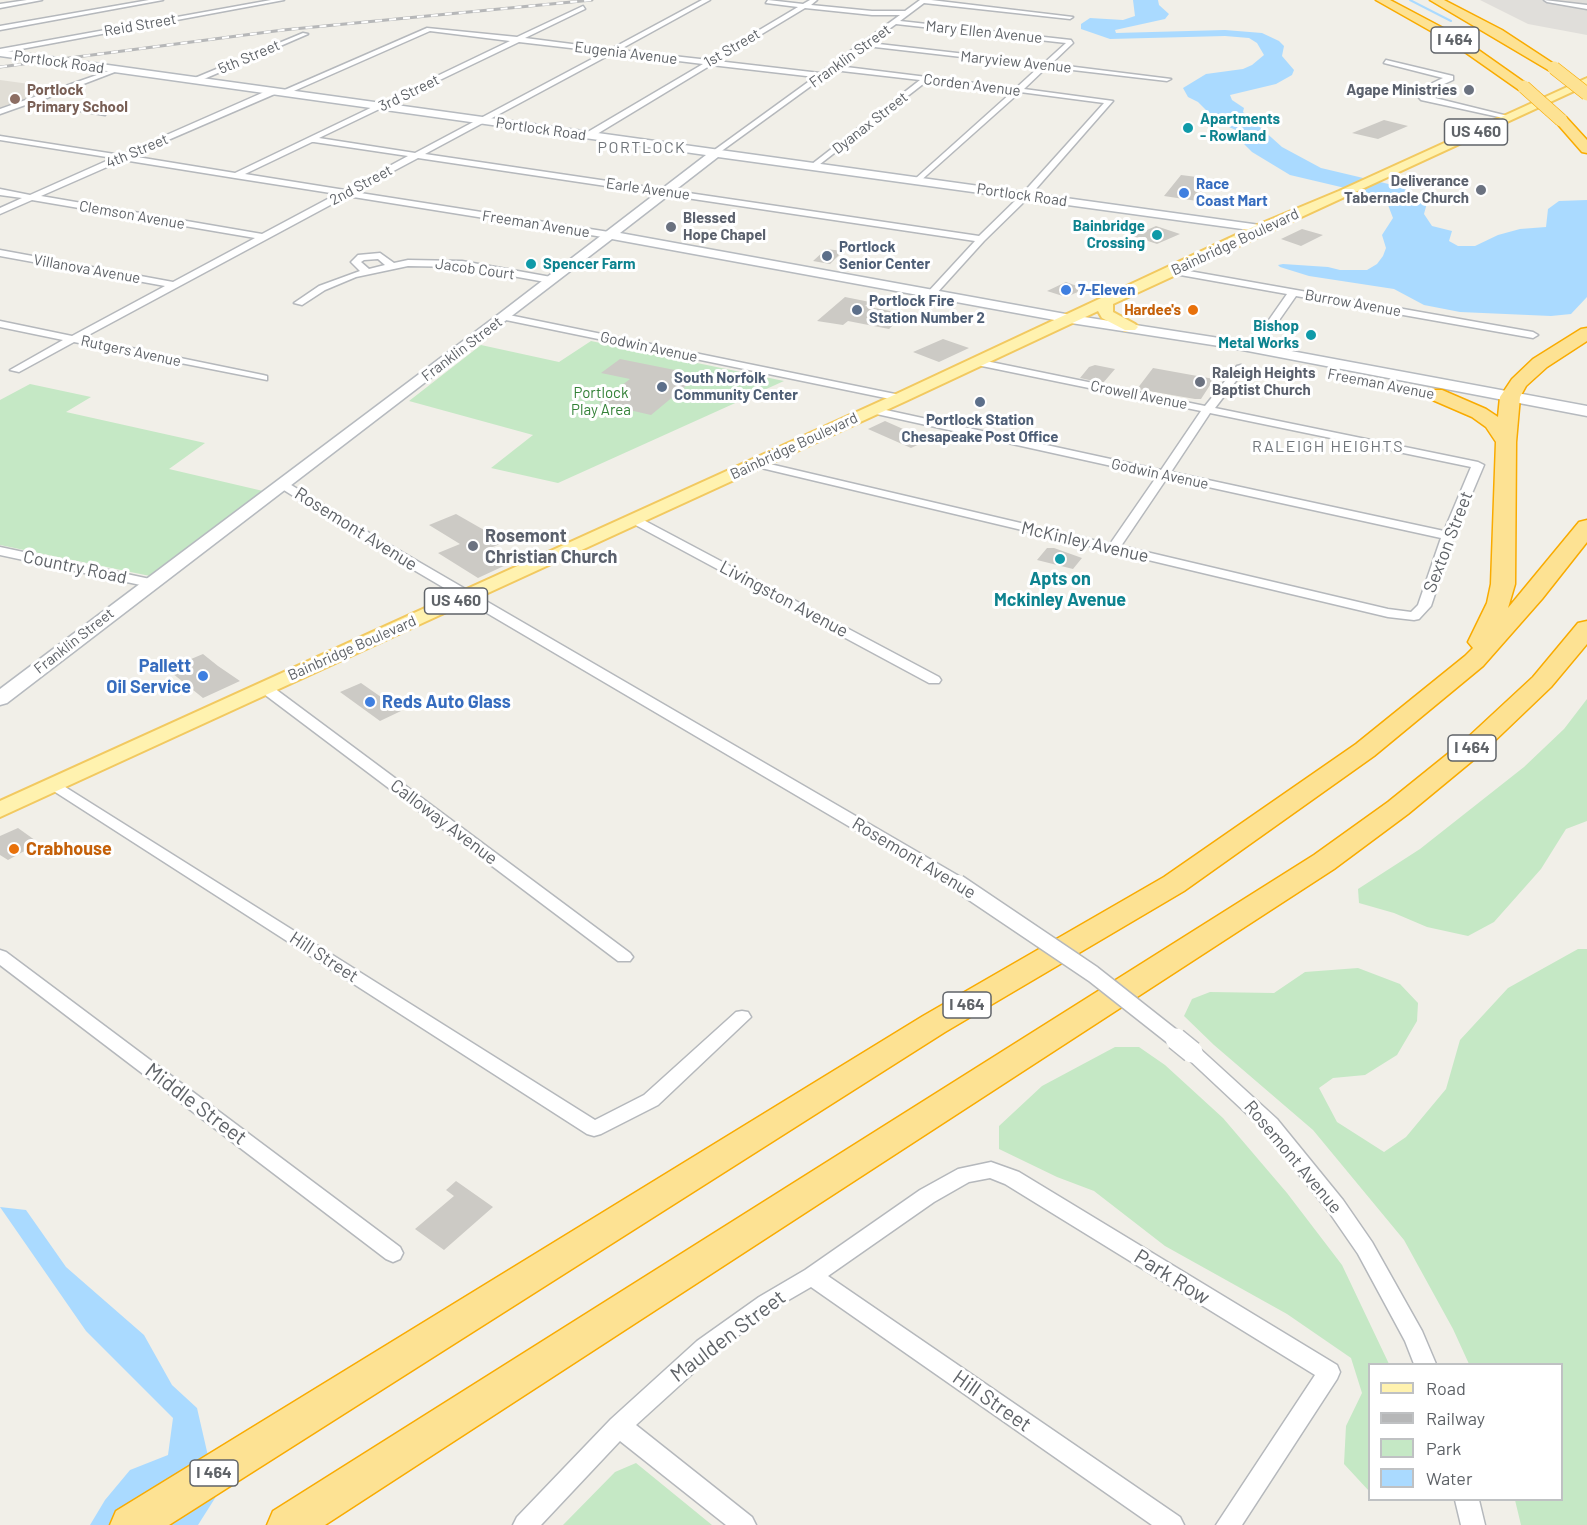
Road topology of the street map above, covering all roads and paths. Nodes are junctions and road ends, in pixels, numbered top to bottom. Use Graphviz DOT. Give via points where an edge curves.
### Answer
graph roads {
  1 [pos="39,0"];
  2 [pos="160,0"];
  3 [pos="281,0"];
  4 [pos="707,0"];
  5 [pos="814,0"];
  6 [pos="1382,0"];
  7 [pos="1436,0"];
  8 [pos="1547,0"];
  9 [pos="924,1"];
  10 [pos="768,2"];
  11 [pos="0,6"];
  12 [pos="803,6"];
  13 [pos="1587,7"];
  14 [pos="583,8"];
  15 [pos="905,13"];
  16 [pos="1070,17"];
  17 [pos="896,22"];
  18 [pos="0,28"];
  19 [pos="429,29"];
  20 [pos="305,34"];
  21 [pos="519,40"];
  22 [pos="865,44"];
  23 [pos="611,51"];
  24 [pos="0,52"];
  25 [pos="1386,62"];
  26 [pos="707,63"];
  27 [pos="1046,65"];
  28 [pos="834,68"];
  29 [pos="116,70"];
  30 [pos="823,76"];
  31 [pos="926,79"];
  32 [pos="1167,79"];
  33 [pos="194,80"];
  34 [pos="1587,81"];
  35 [pos="1017,90"];
  36 [pos="279,92"];
  37 [pos="1587,94"];
  38 [pos="31,102"];
  39 [pos="381,107"];
  40 [pos="0,112"];
  41 [pos="102,113"];
  42 [pos="1508,117"];
  43 [pos="482,121"];
  44 [pos="589,135"];
  45 [pos="0,138"];
  46 [pos="314,140"];
  47 [pos="1587,149"];
  48 [pos="716,153"];
  49 [pos="418,155"];
  50 [pos="121,158"];
  51 [pos="815,166"];
  52 [pos="235,176"];
  53 [pos="918,181"];
  54 [pos="0,192"];
  55 [pos="664,192"];
  56 [pos="345,194"];
  57 [pos="1025,196"];
  58 [pos="31,198"];
  59 [pos="0,211"];
  60 [pos="1260,229"];
  61 [pos="609,235"];
  62 [pos="263,237"];
  63 [pos="981,239"];
  64 [pos="0,253"];
  65 [pos="390,265"];
  66 [pos="366,271"];
  67 [pos="1172,271"];
  68 [pos="551,280"];
  69 [pos="174,285"];
  70 [pos="933,292"];
  71 [pos="1293,293"];
  72 [pos="1106,302"];
  73 [pos="299,303"];
  74 [pos="504,317"];
  75 [pos="1071,319"];
  76 [pos="0,324"];
  77 [pos="1130,327"];
  78 [pos="1587,333"];
  79 [pos="1533,335"];
  80 [pos="1262,337"];
  81 [pos="74,339"];
  82 [pos="976,362"];
  83 [pos="1241,368"];
  84 [pos="15,370"];
  85 [pos="263,378"];
  86 [pos="1435,394"];
  87 [pos="900,398"];
  88 [pos="1510,402"];
  89 [pos="1208,409"];
  90 [pos="872,410"];
  91 [pos="1587,411"];
  92 [pos="1587,423"];
  93 [pos="1506,442"];
  94 [pos="757,464"];
  95 [pos="1478,465"];
  96 [pos="1164,475"];
  97 [pos="283,484"];
  98 [pos="634,519"];
  99 [pos="1587,527"];
  100 [pos="1448,536"];
  101 [pos="1113,548"];
  102 [pos="0,551"];
  103 [pos="150,583"];
  104 [pos="467,596"];
  105 [pos="1414,616"];
  106 [pos="1587,628"];
  107 [pos="1587,653"];
  108 [pos="1459,673"];
  109 [pos="934,680"];
  110 [pos="1542,682"];
  111 [pos="265,688"];
  112 [pos="0,699"];
  113 [pos="54,785"];
  114 [pos="0,810"];
  115 [pos="0,956"];
  116 [pos="624,957"];
  117 [pos="742,1017"];
  118 [pos="992,1170"];
  119 [pos="393,1253"];
  120 [pos="812,1276"];
  121 [pos="1424,1363"];
  122 [pos="619,1426"];
  123 [pos="1467,1501"];
  124 [pos="131,1525"];
  125 [pos="288,1525"];
  126 [pos="525,1525"];
  127 [pos="744,1525"];
  128 [pos="1172,1525"];
  129 [pos="1228,1525"];
  130 [pos="1473,1525"];
  1 -- 11 [label="street"];
  2 -- 18 [label="street"];
  3 -- 24 [label="street, Reid Street"];
  4 -- 23 [label="street, 2nd Street"];
  5 -- 12 [label="street, 1st Street"];
  6 -- 47 [label="highway, I 464, bridge" via="1456,40 1524,87"];
  7 -- 37 [label="highway, I 464, bridge" via="1498,33"];
  8 -- 13 [label="street"];
  9 -- 15 [label="street, Franklin Street"];
  9 -- 16 [label="street"];
  10 -- 12 [label="street"];
  12 -- 15 [label="street"];
  12 -- 26 [label="street, 1st Street"];
  14 -- 21 [label="street, 3rd Street"];
  15 -- 17 [label="street, Franklin Street"];
  17 -- 22 [label="street, Franklin Street"];
  17 -- 27 [label="street, Mary Ellen Avenue" via="1071,42"];
  19 -- 21 [label="street, Eugenia Avenue"];
  19 -- 36 [label="street, 4th Street"];
  20 -- 33 [label="street, 5th Street"];
  21 -- 23 [label="street, Eugenia Avenue"];
  21 -- 39 [label="street, 3rd Street"];
  22 -- 27 [label="street, Maryview Avenue"];
  22 -- 28 [label="street, Franklin Street"];
  23 -- 26 [label="street, Eugenia Avenue"];
  23 -- 43 [label="street, 2nd Street"];
  24 -- 29 [label="main road, Portlock Road"];
  25 -- 42 [label="street" via="1450,78 1421,92 1424,98"];
  26 -- 30 [label="street, Eugenia Avenue"];
  26 -- 44 [label="street, 1st Street"];
  27 -- 32 [label="street, Maryview Avenue"];
  27 -- 35 [label="street"];
  28 -- 30 [label="street, Franklin Street"];
  28 -- 31 [label="street, Corden Avenue"];
  29 -- 33 [label="main road, Portlock Road"];
  29 -- 38 [label="street"];
  30 -- 48 [label="street, Franklin Street"];
  31 -- 35 [label="street, Corden Avenue"];
  31 -- 51 [label="street, Dyanax Street"];
  33 -- 36 [label="main road, Portlock Road"];
  34 -- 42 [label="main road, Bainbridge Boulevard / US 460"];
  35 -- 53 [label="street"];
  35 -- 57 [label="street, Corden Avenue" via="1109,101"];
  36 -- 39 [label="main road, Portlock Road"];
  36 -- 50 [label="street, 4th Street"];
  38 -- 40 [label="street"];
  38 -- 41 [label="street"];
  39 -- 43 [label="main road, Portlock Road"];
  39 -- 46 [label="street, 3rd Street"];
  42 -- 60 [label="main road, Bainbridge Boulevard / US 460"];
  43 -- 44 [label="main road, Portlock Road"];
  43 -- 49 [label="street, 2nd Street"];
  44 -- 48 [label="main road, Portlock Road"];
  45 -- 50 [label="street, Freeman Avenue"];
  46 -- 49 [label="street, Earle Avenue"];
  46 -- 52 [label="street, 3rd Street"];
  48 -- 51 [label="main road, Portlock Road"];
  48 -- 55 [label="main road, Franklin Street"];
  49 -- 55 [label="street, Earle Avenue"];
  49 -- 56 [label="street, 2nd Street"];
  50 -- 52 [label="street, Freeman Avenue"];
  50 -- 58 [label="street, 4th Street"];
  51 -- 53 [label="main road, Portlock Road"];
  52 -- 56 [label="street, Freeman Avenue"];
  53 -- 57 [label="main road, Portlock Road"];
  54 -- 58 [label="street, Clemson Avenue"];
  55 -- 61 [label="main road, Franklin Street"];
  55 -- 63 [label="street, Earle Avenue"];
  56 -- 61 [label="street, Freeman Avenue"];
  56 -- 62 [label="street, 2nd Street"];
  57 -- 60 [label="main road, Portlock Road"];
  57 -- 63 [label="street"];
  58 -- 59 [label="street, 4th Street"];
  58 -- 62 [label="street, Clemson Avenue"];
  60 -- 67 [label="main road, Bainbridge Boulevard / US 460"];
  61 -- 68 [label="main road, Franklin Street"];
  61 -- 70 [label="main road, Freeman Avenue"];
  62 -- 69 [label="street, 2nd Street"];
  63 -- 70 [label="street"];
  64 -- 69 [label="street, Villanova Avenue"];
  65 -- 66 [label="street, Jacob Court"];
  65 -- 66 [label="street" via="380,256 361,257 356,262"];
  65 -- 68 [label="street, Jacob Court" via="462,264"];
  66 -- 73 [label="street, Jacob Court" via="322,288"];
  67 -- 71 [label="street, Burrow Avenue"];
  67 -- 72 [label="main road, Bainbridge Boulevard / US 460"];
  68 -- 74 [label="main road, Franklin Street"];
  69 -- 81 [label="street, 2nd Street"];
  70 -- 75 [label="main road, Freeman Avenue"];
  71 -- 79 [label="street, Burrow Avenue"];
  71 -- 80 [label="street"];
  72 -- 75 [label="main road, Bainbridge Boulevard / US 460"];
  72 -- 77 [label="main road" via="1107,315"];
  74 -- 87 [label="street, Godwin Avenue"];
  74 -- 97 [label="main road, Franklin Street"];
  75 -- 77 [label="main road, Freeman Avenue"];
  75 -- 82 [label="main road, Bainbridge Boulevard / US 460"];
  75 -- 86 [label="main road, Freeman Avenue" via="1114,332"];
  76 -- 81 [label="street, Rutgers Avenue"];
  77 -- 88 [label="main road, Freeman Avenue"];
  78 -- 88 [label="highway" via="1527,373"];
  81 -- 84 [label="street, 2nd Street"];
  81 -- 85 [label="street, Rutgers Avenue"];
  82 -- 87 [label="main road, Bainbridge Boulevard / US 460"];
  82 -- 89 [label="street, Crowell Avenue"];
  83 -- 89 [label="street"];
  86 -- 88 [label="main road, Freeman Avenue"];
  86 -- 93 [label="highway" via="1479,413 1493,423"];
  87 -- 90 [label="main road, Bainbridge Boulevard / US 460"];
  88 -- 91 [label="main road, Freeman Avenue"];
  88 -- 92 [label="main road, Freeman Avenue"];
  88 -- 93 [label="highway"];
  89 -- 95 [label="street, Crowell Avenue"];
  89 -- 96 [label="street"];
  90 -- 94 [label="main road, Bainbridge Boulevard / US 460"];
  90 -- 96 [label="street, Godwin Avenue"];
  93 -- 108 [label="highway" via="1501,593 1485,634"];
  94 -- 98 [label="main road, Bainbridge Boulevard / US 460"];
  94 -- 101 [label="street, McKinley Avenue"];
  95 -- 100 [label="street, Sexton Street"];
  96 -- 100 [label="street, Godwin Avenue"];
  96 -- 101 [label="street"];
  97 -- 103 [label="main road, Franklin Street"];
  97 -- 104 [label="street, Rosemont Avenue"];
  98 -- 104 [label="main road, Bainbridge Boulevard / US 460"];
  98 -- 109 [label="street, Livingston Avenue"];
  99 -- 108 [label="highway, I 464" via="1514,618"];
  100 -- 105 [label="street, Sexton Street" via="1424,606"];
  101 -- 105 [label="street, McKinley Avenue"];
  102 -- 103 [label="street, Country Road"];
  103 -- 112 [label="main road, Franklin Street"];
  104 -- 111 [label="main road, Bainbridge Boulevard / US 460"];
  104 -- 121 [label="street, Rosemont Avenue, bridge" via="958,883 1093,974 1192,1052 1270,1124 1336,1206 1365,1248"];
  106 -- 110 [label="highway, I 464"];
  107 -- 110 [label="highway"];
  108 -- 124 [label="highway, I 464" via="1329,776 1174,884 934,1024"];
  110 -- 125 [label="highway, I 464" via="1474,746 1324,862"];
  111 -- 113 [label="main road, Bainbridge Boulevard / US 460"];
  111 -- 116 [label="street, Calloway Avenue"];
  113 -- 114 [label="main road, Bainbridge Boulevard / US 460"];
  113 -- 117 [label="street, Hill Street" via="594,1129 651,1100"];
  115 -- 119 [label="street, Middle Street"];
  118 -- 120 [label="street, Maulden Street" via="964,1174"];
  118 -- 129 [label="street, Park Row" via="1012,1178 1329,1372"];
  120 -- 122 [label="street, Maulden Street" via="766,1303 705,1348"];
  120 -- 128 [label="street, Hill Street"];
  122 -- 126 [label="street, Maulden Street"];
  122 -- 127 [label="street"];
  123 -- 130 [label="street"];
}
